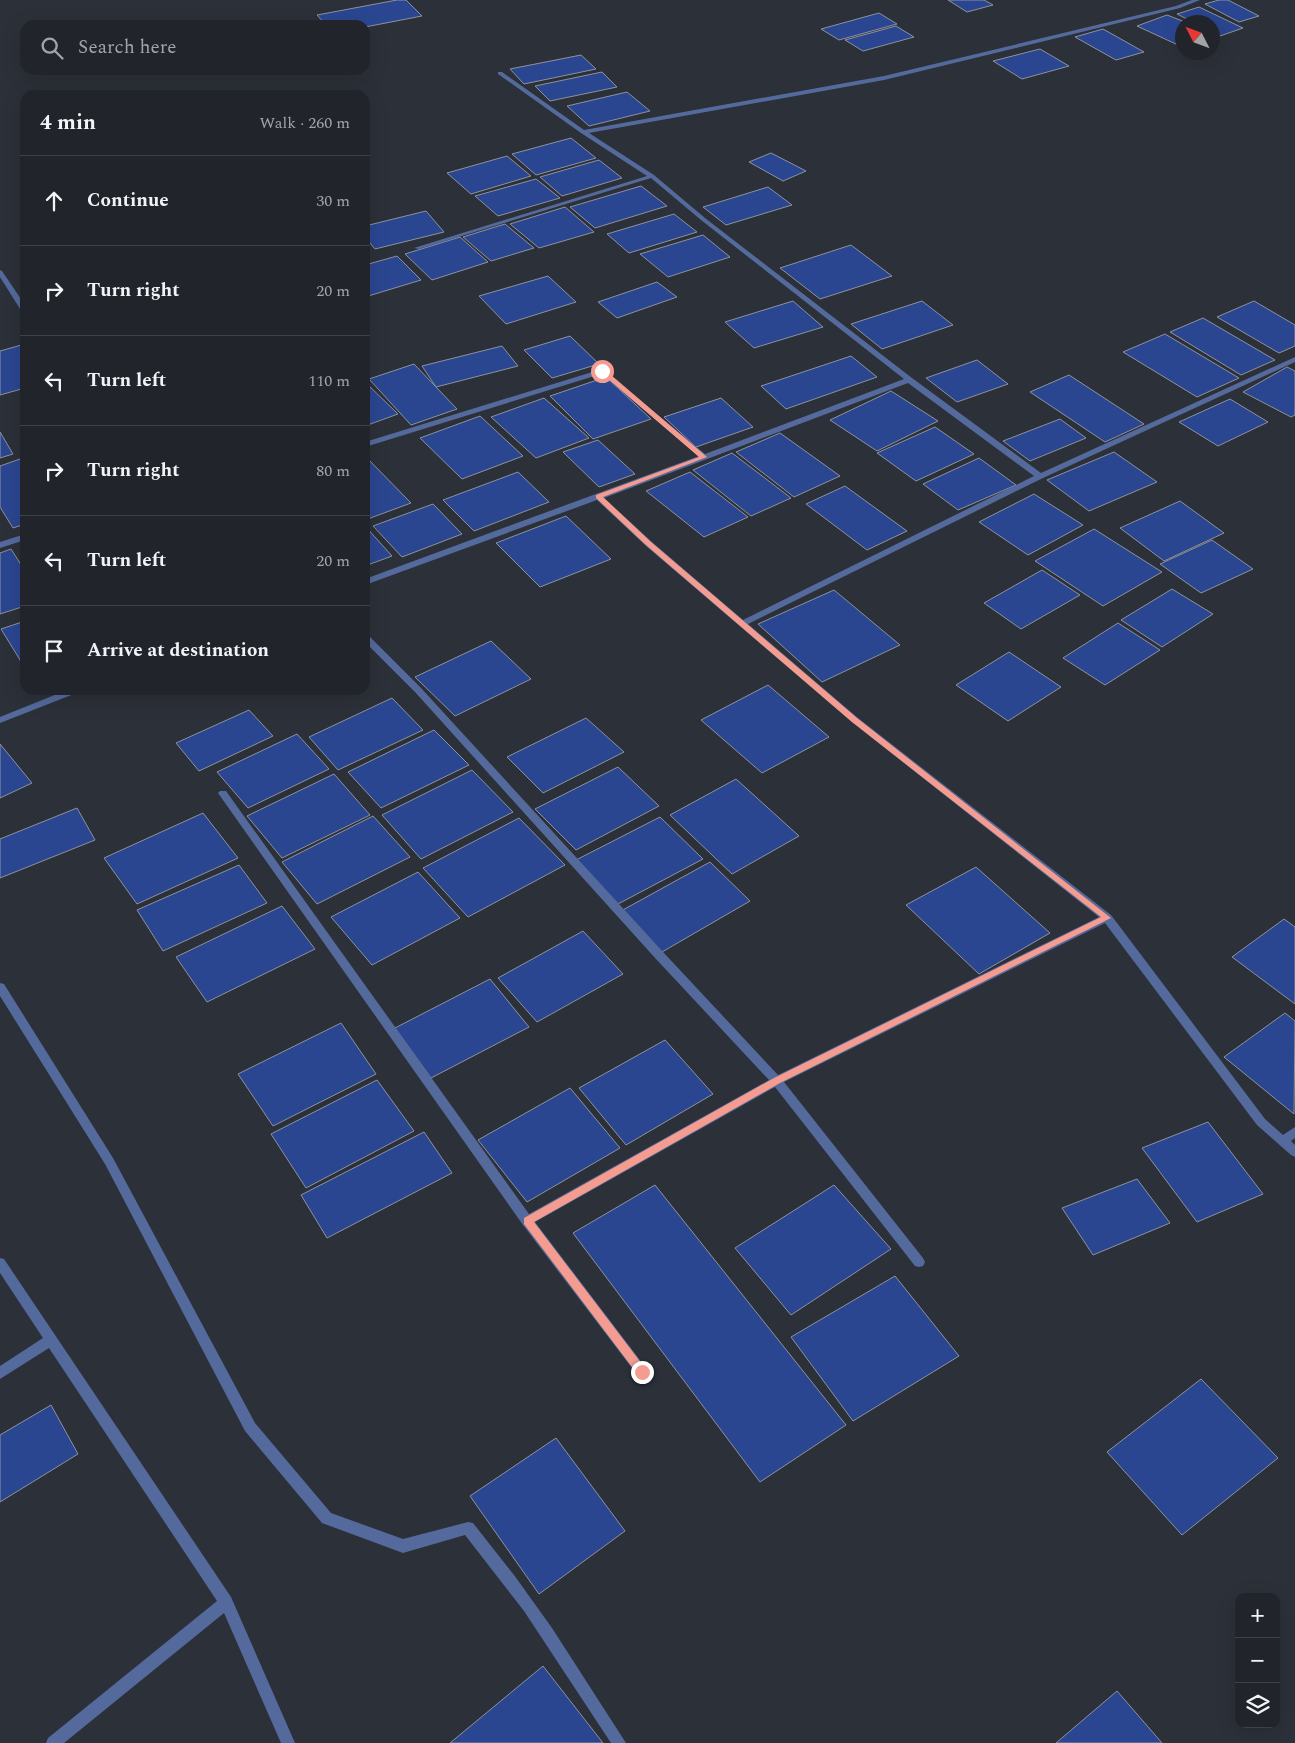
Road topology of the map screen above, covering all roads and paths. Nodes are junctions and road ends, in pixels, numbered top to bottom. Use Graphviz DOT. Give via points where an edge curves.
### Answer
graph roads {
  1 [pos="1197,0"];
  2 [pos="500,73"];
  3 [pos="583,132"];
  4 [pos="652,176"];
  5 [pos="417,248"];
  6 [pos="0,272"];
  7 [pos="20,302"];
  8 [pos="1295,359"];
  9 [pos="909,380"];
  10 [pos="370,443"];
  11 [pos="704,457"];
  12 [pos="1040,476"];
  13 [pos="598,497"];
  14 [pos="20,539"];
  15 [pos="0,545"];
  16 [pos="370,580"];
  17 [pos="742,624"];
  18 [pos="370,642"];
  19 [pos="63,695"];
  20 [pos="0,720"];
  21 [pos="223,793"];
  22 [pos="1107,918"];
  23 [pos="0,987"];
  24 [pos="777,1081"];
  25 [pos="1295,1132"];
  26 [pos="1283,1141"];
  27 [pos="1295,1152"];
  28 [pos="527,1221"];
  29 [pos="919,1262"];
  30 [pos="0,1263"];
  31 [pos="51,1340"];
  32 [pos="642,1372"];
  33 [pos="0,1373"];
  34 [pos="226,1602"];
  35 [pos="53,1743"];
  36 [pos="288,1743"];
  37 [pos="619,1743"];
  1 -- 3 [label="street" via="884,78"];
  2 -- 3 [label="street"];
  3 -- 4 [label="street"];
  4 -- 5 [label="street"];
  4 -- 9 [label="street"];
  6 -- 7 [label="street"];
  8 -- 12 [label="street"];
  9 -- 11 [label="street"];
  9 -- 12 [label="street"];
  10 -- 11 [label="street" via="602,371"];
  11 -- 13 [label="street"];
  12 -- 17 [label="street"];
  13 -- 16 [label="street"];
  13 -- 17 [label="street"];
  14 -- 15 [label="street"];
  17 -- 22 [label="street" via="855,720"];
  18 -- 24 [label="street" via="418,690"];
  19 -- 20 [label="street"];
  21 -- 28 [label="street"];
  22 -- 24 [label="street"];
  22 -- 26 [label="street" via="1262,1122"];
  23 -- 37 [label="street" via="109,1161 250,1427 327,1518 403,1546 468,1528 501,1566 554,1640"];
  24 -- 28 [label="street"];
  24 -- 29 [label="street"];
  25 -- 26 [label="street"];
  26 -- 27 [label="street"];
  28 -- 32 [label="street"];
  30 -- 31 [label="street"];
  31 -- 33 [label="street"];
  31 -- 34 [label="street"];
  34 -- 35 [label="street"];
  34 -- 36 [label="street"];
}
